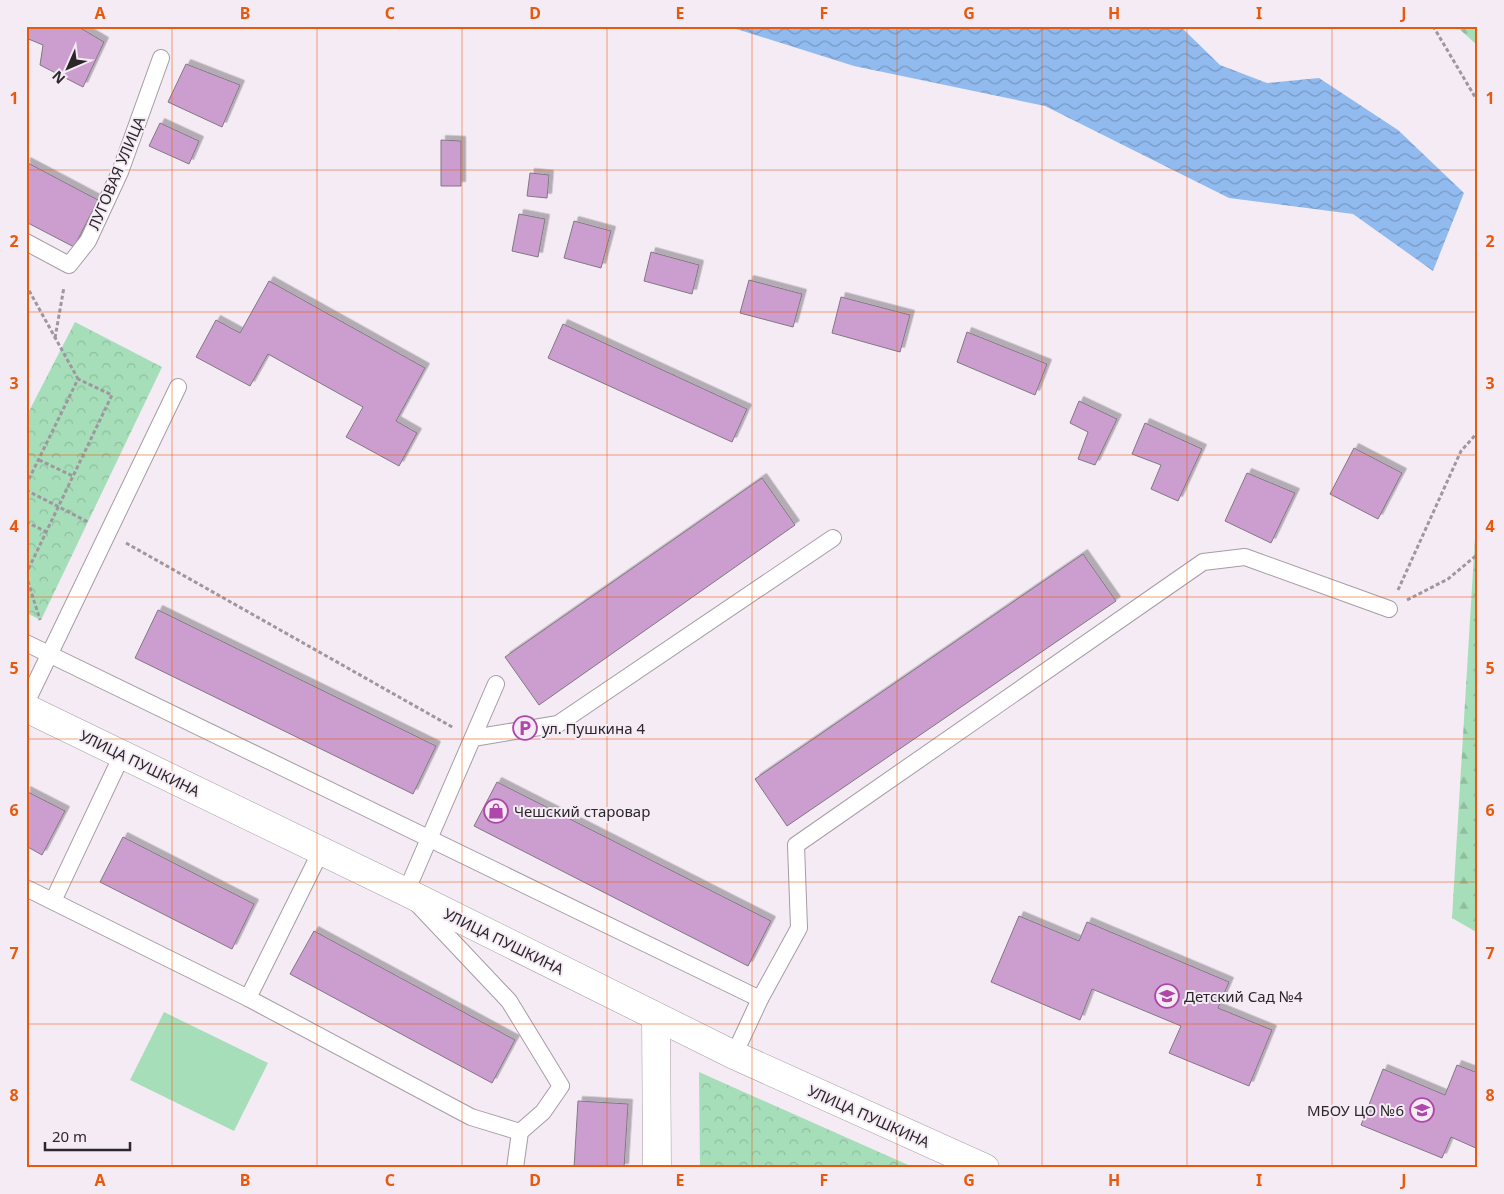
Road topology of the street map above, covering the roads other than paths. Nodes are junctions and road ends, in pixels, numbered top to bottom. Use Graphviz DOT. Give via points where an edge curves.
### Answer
graph roads {
  1 [pos="161,58"];
  2 [pos="26,242"];
  3 [pos="178,387"];
  4 [pos="833,538"];
  5 [pos="1389,609"];
  6 [pos="26,643"];
  7 [pos="50,655"];
  8 [pos="496,684"];
  9 [pos="26,703"];
  10 [pos="26,708"];
  11 [pos="473,738"];
  12 [pos="122,755"];
  13 [pos="429,839"];
  14 [pos="320,851"];
  15 [pos="26,888"];
  16 [pos="406,892"];
  17 [pos="53,901"];
  18 [pos="248,998"];
  19 [pos="760,998"];
  20 [pos="656,1017"];
  21 [pos="734,1055"];
  22 [pos="520,1132"];
  23 [pos="515,1168"];
  24 [pos="657,1168"];
  25 [pos="985,1168"];
  1 -- 2 [label="lane, ЛУГОВАЯ УЛИЦА" via="120,172 88,241 69,265"];
  3 -- 7 [label="lane"];
  4 -- 11 [label="lane" via="558,724"];
  5 -- 19 [label="lane" via="1245,557 1203,562 796,845 799,928"];
  6 -- 7 [label="lane"];
  7 -- 9 [label="lane"];
  7 -- 13 [label="lane"];
  8 -- 11 [label="lane"];
  10 -- 12 [label="street, УЛИЦА ПУШКИНА"];
  11 -- 13 [label="lane"];
  12 -- 14 [label="street, УЛИЦА ПУШКИНА"];
  12 -- 17 [label="lane"];
  13 -- 16 [label="lane"];
  13 -- 19 [label="lane"];
  14 -- 16 [label="street, УЛИЦА ПУШКИНА"];
  14 -- 18 [label="lane"];
  15 -- 17 [label="lane"];
  16 -- 20 [label="street, УЛИЦА ПУШКИНА"];
  16 -- 22 [label="lane" via="509,1001 561,1086 543,1112"];
  17 -- 18 [label="lane"];
  18 -- 22 [label="lane" via="471,1117"];
  19 -- 21 [label="lane"];
  20 -- 21 [label="street, УЛИЦА ПУШКИНА"];
  20 -- 24 [label="street"];
  21 -- 25 [label="street, УЛИЦА ПУШКИНА"];
  22 -- 23 [label="lane"];
}
